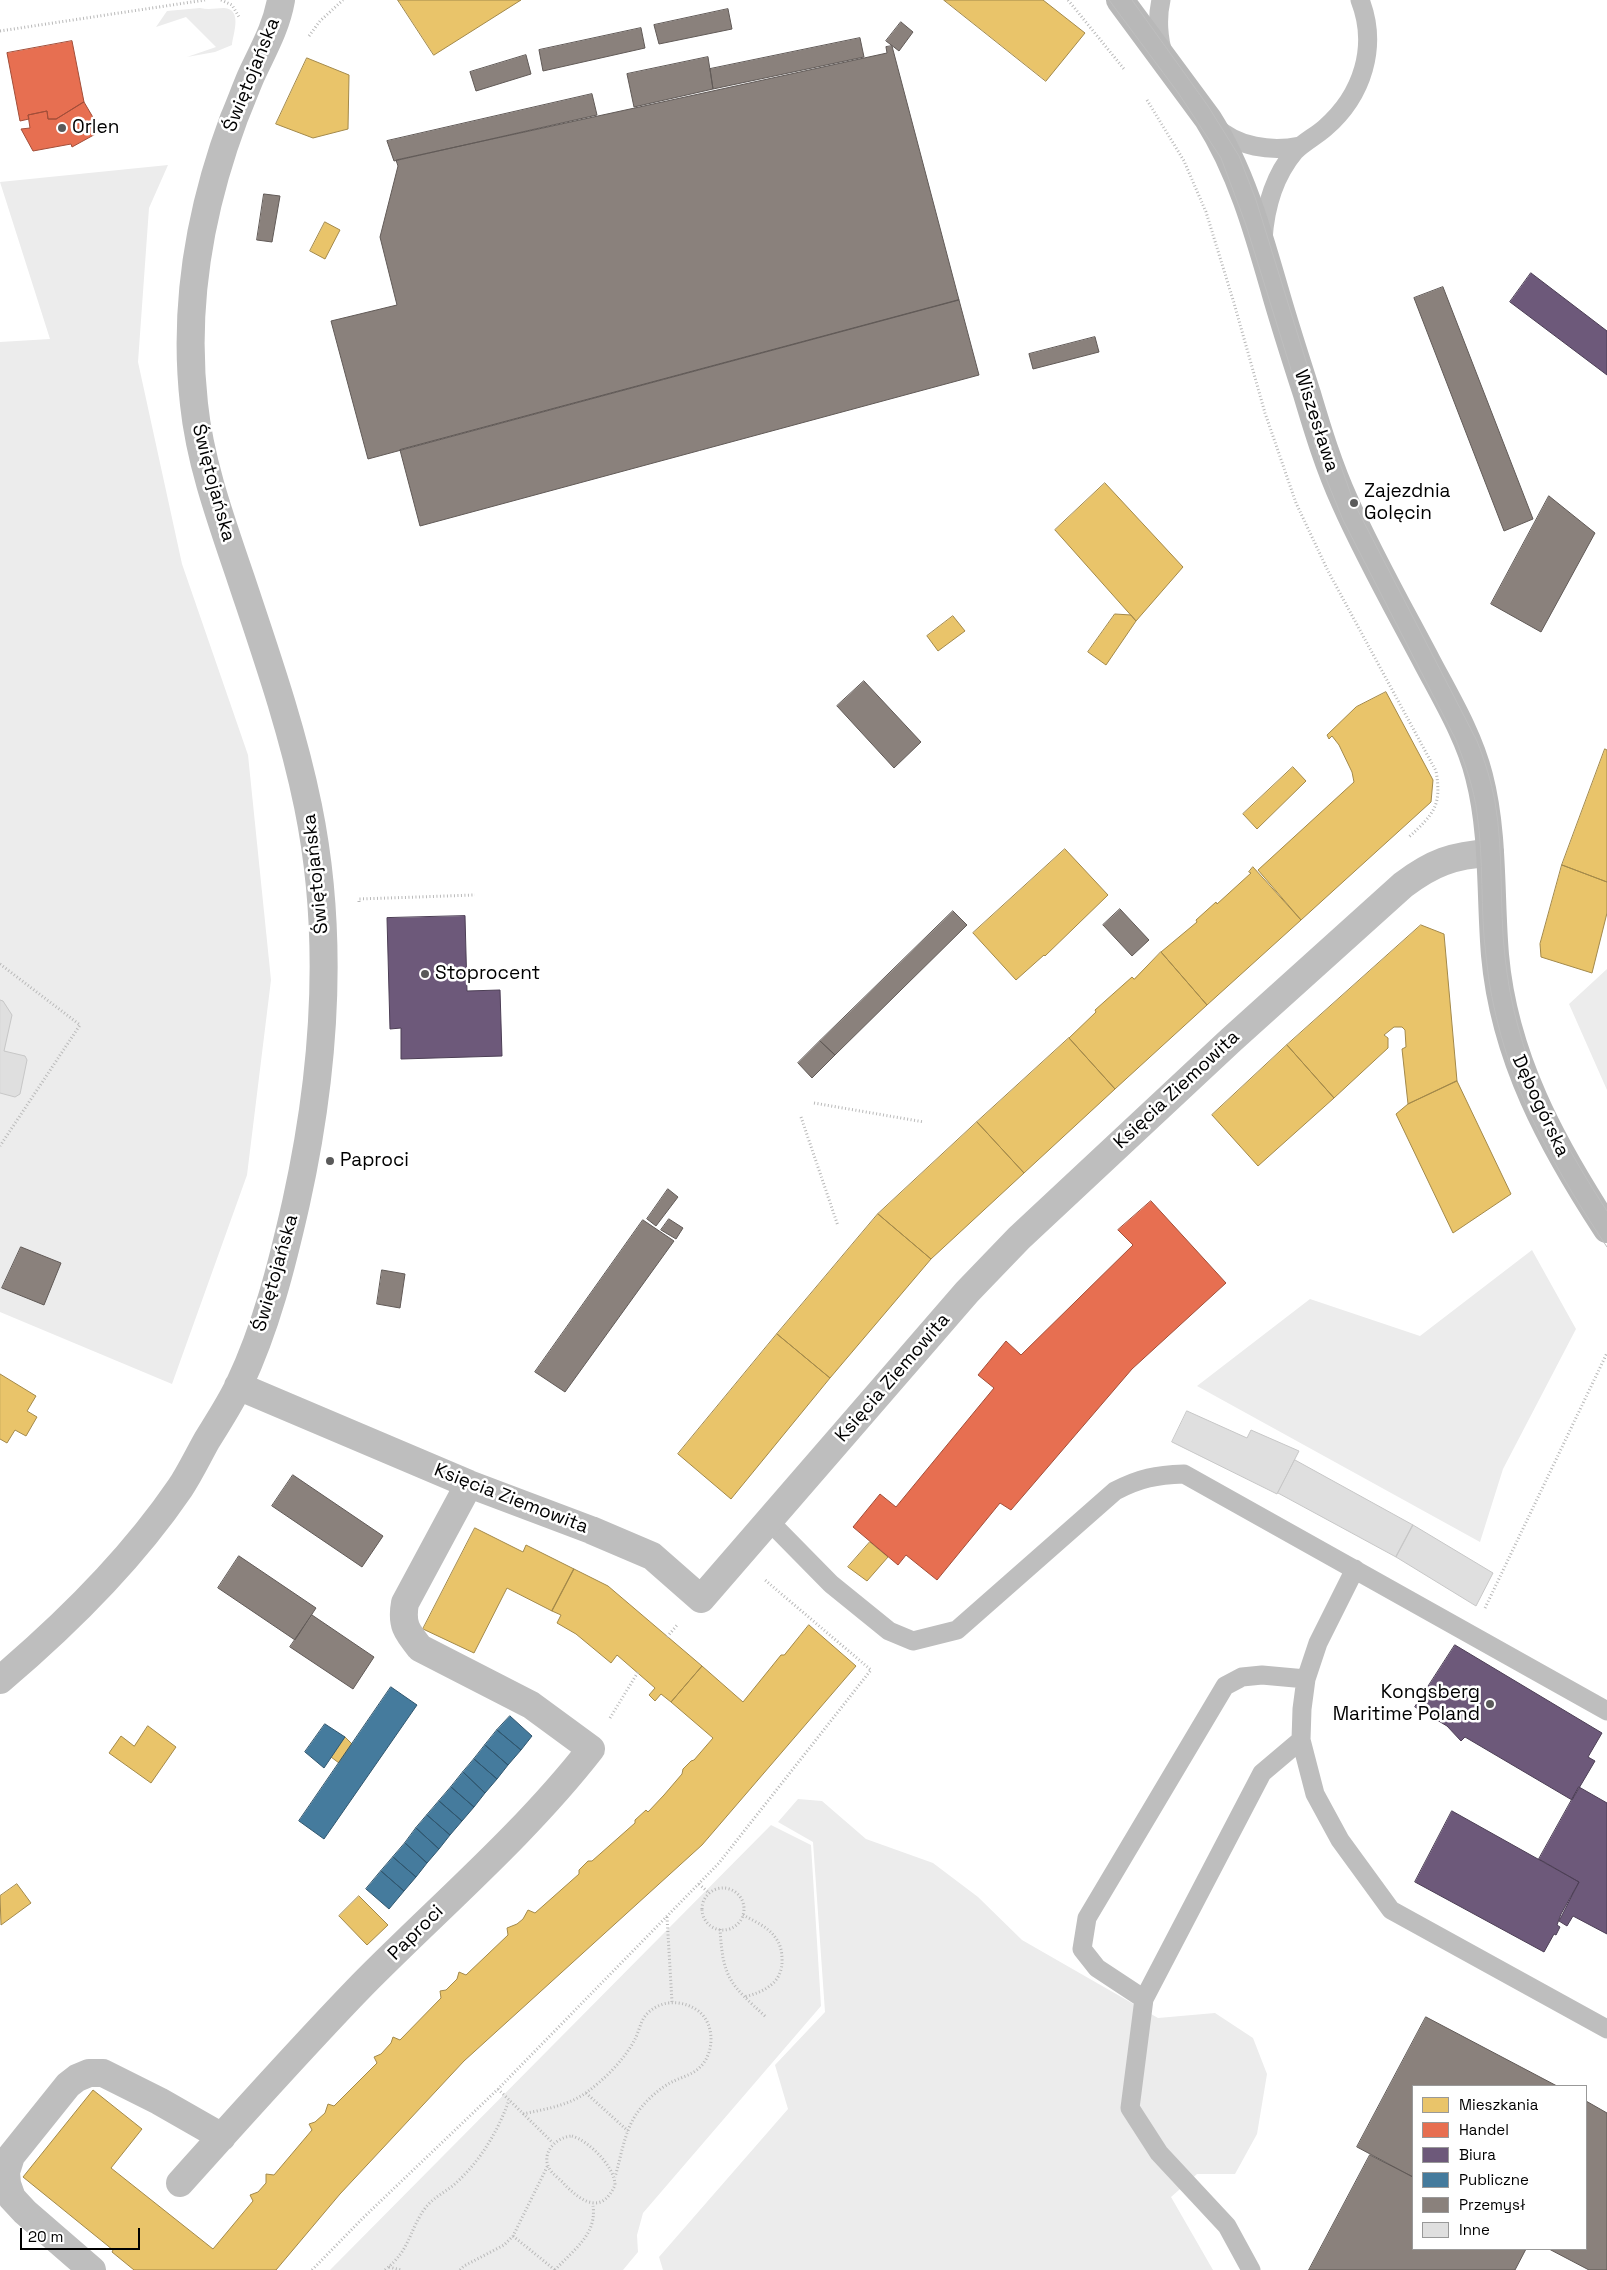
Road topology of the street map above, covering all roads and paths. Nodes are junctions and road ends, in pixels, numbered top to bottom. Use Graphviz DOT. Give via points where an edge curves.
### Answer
graph roads {
  1 [pos="205,0"];
  2 [pos="220,0"];
  3 [pos="281,0"];
  4 [pos="343,0"];
  5 [pos="1068,0"];
  6 [pos="1120,0"];
  7 [pos="1161,0"];
  8 [pos="1360,0"];
  9 [pos="239,25"];
  10 [pos="0,31"];
  11 [pos="304,44"];
  12 [pos="1165,60"];
  13 [pos="1126,71"];
  14 [pos="1144,95"];
  15 [pos="1208,119"];
  16 [pos="1300,146"];
  17 [pos="1263,248"];
  18 [pos="1406,839"];
  19 [pos="1490,853"];
  20 [pos="475,895"];
  21 [pos="377,899"];
  22 [pos="0,964"];
  23 [pos="814,1103"];
  24 [pos="801,1117"];
  25 [pos="924,1122"];
  26 [pos="0,1146"];
  27 [pos="838,1226"];
  28 [pos="1607,1229"];
  29 [pos="1607,1353"];
  30 [pos="238,1386"];
  31 [pos="469,1484"];
  32 [pos="769,1521"];
  33 [pos="1355,1569"];
  34 [pos="764,1580"];
  35 [pos="1472,1636"];
  36 [pos="638,1672"];
  37 [pos="1306,1679"];
  38 [pos="0,1680"];
  39 [pos="1607,1711"];
  40 [pos="1301,1740"];
  41 [pos="591,1749"];
  42 [pos="699,1884"];
  43 [pos="709,1893"];
  44 [pos="666,1916"];
  45 [pos="743,1916"];
  46 [pos="720,1929"];
  47 [pos="744,1997"];
  48 [pos="1144,1999"];
  49 [pos="672,2002"];
  50 [pos="766,2017"];
  51 [pos="1607,2029"];
  52 [pos="498,2089"];
  53 [pos="586,2093"];
  54 [pos="509,2100"];
  55 [pos="523,2114"];
  56 [pos="628,2131"];
  57 [pos="222,2137"];
  58 [pos="553,2143"];
  59 [pos="548,2165"];
  60 [pos="615,2177"];
  61 [pos="180,2183"];
  62 [pos="593,2206"];
  63 [pos="513,2236"];
  64 [pos="389,2267"];
  65 [pos="92,2270"];
  66 [pos="312,2270"];
  67 [pos="385,2270"];
  68 [pos="401,2270"];
  69 [pos="460,2270"];
  70 [pos="555,2270"];
  71 [pos="1251,2270"];
  1 -- 10 [label="path"];
  2 -- 9 [label="path" via="232,5 239,17"];
  3 -- 30 [label="street, Świętojańska" via="274,28 248,82 216,165 199,245 190,326 194,405 205,461 219,516 286,712 309,808 322,898 325,978 322,1050 311,1137 268,1311"];
  4 -- 11 [label="path" via="320,20"];
  5 -- 13 [label="path"];
  6 -- 12 [label="street, Wiszesława"];
  7 -- 12 [label="lane" via="1160,38"];
  8 -- 16 [label="lane" via="1369,35 1369,49 1361,77 1338,115"];
  12 -- 15 [label="street, Wiszesława"];
  14 -- 18 [label="path" via="1184,161 1206,212 1265,413 1296,503 1328,571 1436,771 1439,789 1436,808 1428,820"];
  15 -- 16 [label="lane" via="1221,132 1250,145 1273,149"];
  15 -- 17 [label="street, Wiszesława" via="1235,169"];
  16 -- 17 [label="lane" via="1273,189 1264,220"];
  17 -- 19 [label="street, Wiszesława" via="1323,444 1345,502 1469,747 1484,800"];
  19 -- 28 [label="street, Dębogórska" via="1495,956 1512,1044 1526,1084 1551,1136"];
  19 -- 32 [label="street, Księcia Ziemowita" via="1455,857 1421,872 1231,1040 1019,1238 967,1292"];
  20 -- 21 [label="path"];
  22 -- 26 [label="path" via="80,1025"];
  23 -- 25 [label="path"];
  24 -- 27 [label="path"];
  29 -- 35 [label="path"];
  30 -- 31 [label="street, Księcia Ziemowita"];
  30 -- 38 [label="street, Świętojańska" via="180,1487 116,1569 46,1641"];
  31 -- 32 [label="street, Księcia Ziemowita" via="652,1556 702,1599"];
  31 -- 41 [label="street" via="405,1603 403,1618 408,1633 420,1648 531,1705"];
  32 -- 33 [label="lane" via="831,1584 889,1631 913,1641 957,1630 1114,1491 1156,1475 1184,1474"];
  33 -- 35 [label="lane"];
  33 -- 37 [label="lane" via="1318,1643"];
  34 -- 42 [label="path" via="872,1670"];
  35 -- 39 [label="lane"];
  36 -- 41 [label="path"];
  37 -- 40 [label="lane"];
  37 -- 48 [label="lane" via="1242,1676 1225,1686 1087,1918 1082,1949 1097,1968"];
  40 -- 48 [label="lane" via="1262,1774"];
  40 -- 51 [label="lane" via="1315,1794 1352,1859 1391,1910"];
  41 -- 57 [label="street, Paproci" via="568,1779 362,1986"];
  42 -- 43 [label="path"];
  42 -- 44 [label="path"];
  43 -- 45 [label="path" via="720,1888 734,1891 743,1902"];
  43 -- 46 [label="path" via="702,1905 704,1918"];
  44 -- 49 [label="path"];
  44 -- 52 [label="path"];
  45 -- 46 [label="path" via="734,1926"];
  45 -- 47 [label="path" via="774,1936 779,1943 782,1962 775,1982 759,1993"];
  46 -- 47 [label="path" via="726,1972"];
  47 -- 50 [label="path"];
  48 -- 71 [label="lane" via="1130,2108 1159,2153 1227,2226"];
  49 -- 53 [label="path" via="653,2008 644,2016 635,2039 611,2070"];
  49 -- 56 [label="path" via="688,2005 708,2022 711,2047 698,2069 662,2088 646,2102"];
  52 -- 54 [label="path"];
  52 -- 66 [label="path"];
  53 -- 55 [label="path" via="571,2101"];
  53 -- 56 [label="path"];
  54 -- 55 [label="path"];
  54 -- 64 [label="path" via="499,2126 482,2154 457,2182 427,2206 407,2246"];
  55 -- 58 [label="path"];
  56 -- 60 [label="path"];
  57 -- 61 [label="street, Paproci"];
  57 -- 65 [label="street" via="103,2073 89,2073 68,2085 11,2156 6,2172 7,2184 12,2198 25,2212"];
  58 -- 59 [label="path" via="547,2158"];
  58 -- 60 [label="path" via="565,2137 579,2138 612,2170"];
  59 -- 60 [label="path" via="585,2202 601,2202 608,2198 615,2185"];
  59 -- 63 [label="path"];
  62 -- 70 [label="path" via="594,2224 590,2232"];
  63 -- 69 [label="path" via="504,2245"];
  63 -- 70 [label="path"];
  64 -- 67 [label="path"];
  64 -- 68 [label="path"];
}
